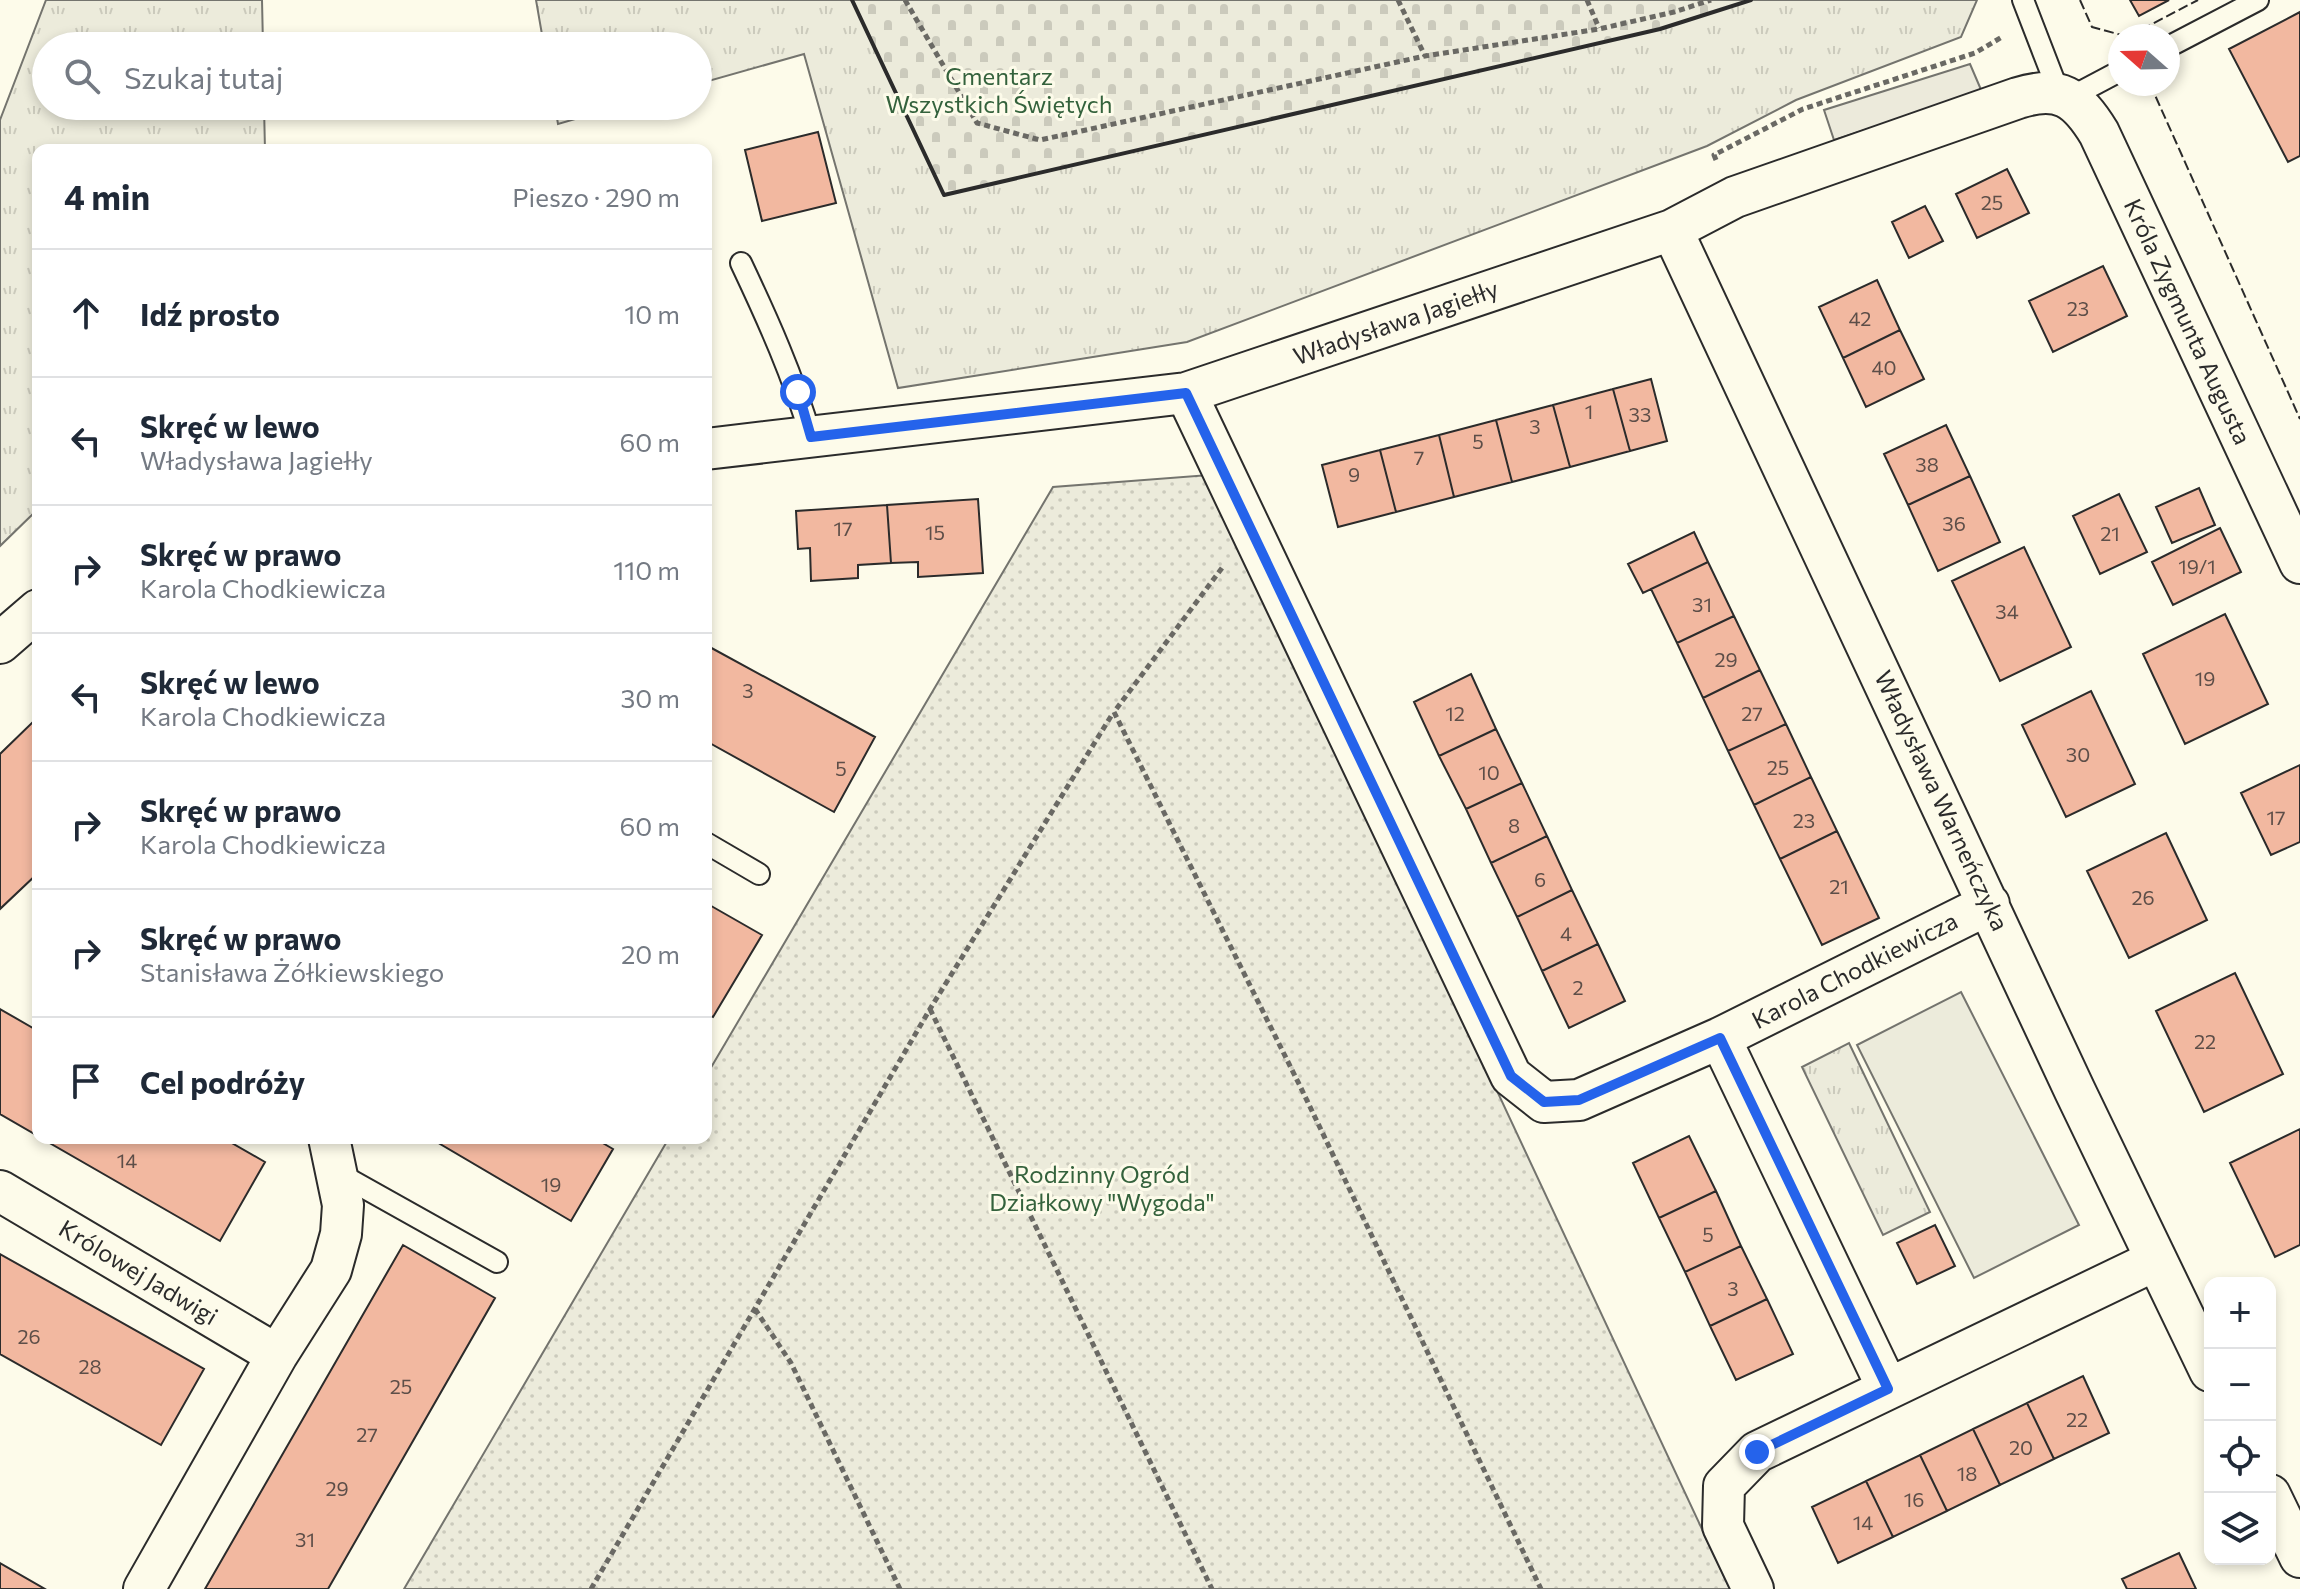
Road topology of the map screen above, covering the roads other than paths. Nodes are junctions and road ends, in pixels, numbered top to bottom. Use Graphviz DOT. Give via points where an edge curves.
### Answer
graph roads {
  1 [pos="2258,0"];
  2 [pos="2027,10"];
  3 [pos="2180,41"];
  4 [pos="2108,76"];
  5 [pos="2064,95"];
  6 [pos="1672,230"];
  7 [pos="741,263"];
  8 [pos="1186,393"];
  9 [pos="811,437"];
  10 [pos="712,448"];
  11 [pos="2300,563"];
  12 [pos="32,615"];
  13 [pos="0,643"];
  14 [pos="712,847"];
  15 [pos="759,874"];
  16 [pos="1989,904"];
  17 [pos="1720,1038"];
  18 [pos="334,1155"];
  19 [pos="0,1191"];
  20 [pos="2156,1260"];
  21 [pos="497,1262"];
  22 [pos="277,1355"];
  23 [pos="2204,1359"];
  24 [pos="1888,1389"];
  25 [pos="2283,1506"];
  26 [pos="2300,1557"];
  27 [pos="144,1589"];
  28 [pos="1753,1589"];
  1 -- 3 [label="lane"];
  2 -- 5 [label="lane"];
  4 -- 5 [label="lane"];
  5 -- 6 [label="street, Władysława Jagiełły" via="2035,92 1735,197"];
  5 -- 11 [label="street, Króla Zygmunta Augusta" via="2099,133"];
  6 -- 8 [label="street, Władysława Jagiełły"];
  6 -- 16 [label="street, Władysława Warneńczyka"];
  7 -- 9 [label="lane" via="798,392"];
  8 -- 9 [label="street, Władysława Jagiełły"];
  8 -- 17 [label="street, Karola Chodkiewicza" via="1511,1076 1544,1102 1579,1100"];
  9 -- 10 [label="street, Władysława Jagiełły"];
  12 -- 13 [label="street"];
  14 -- 15 [label="lane"];
  16 -- 17 [label="street, Karola Chodkiewicza"];
  16 -- 20 [label="street, Władysława Warneńczyka"];
  17 -- 24 [label="street"];
  18 -- 21 [label="lane"];
  18 -- 22 [label="street" via="343,1205 331,1270"];
  19 -- 22 [label="street, Królowej Jadwigi"];
  20 -- 23 [label="street, Władysława Warneńczyka"];
  20 -- 24 [label="street"];
  22 -- 27 [label="street"];
  24 -- 28 [label="street" via="1757,1452 1724,1486 1723,1526"];
  25 -- 26 [label="street"];
}
